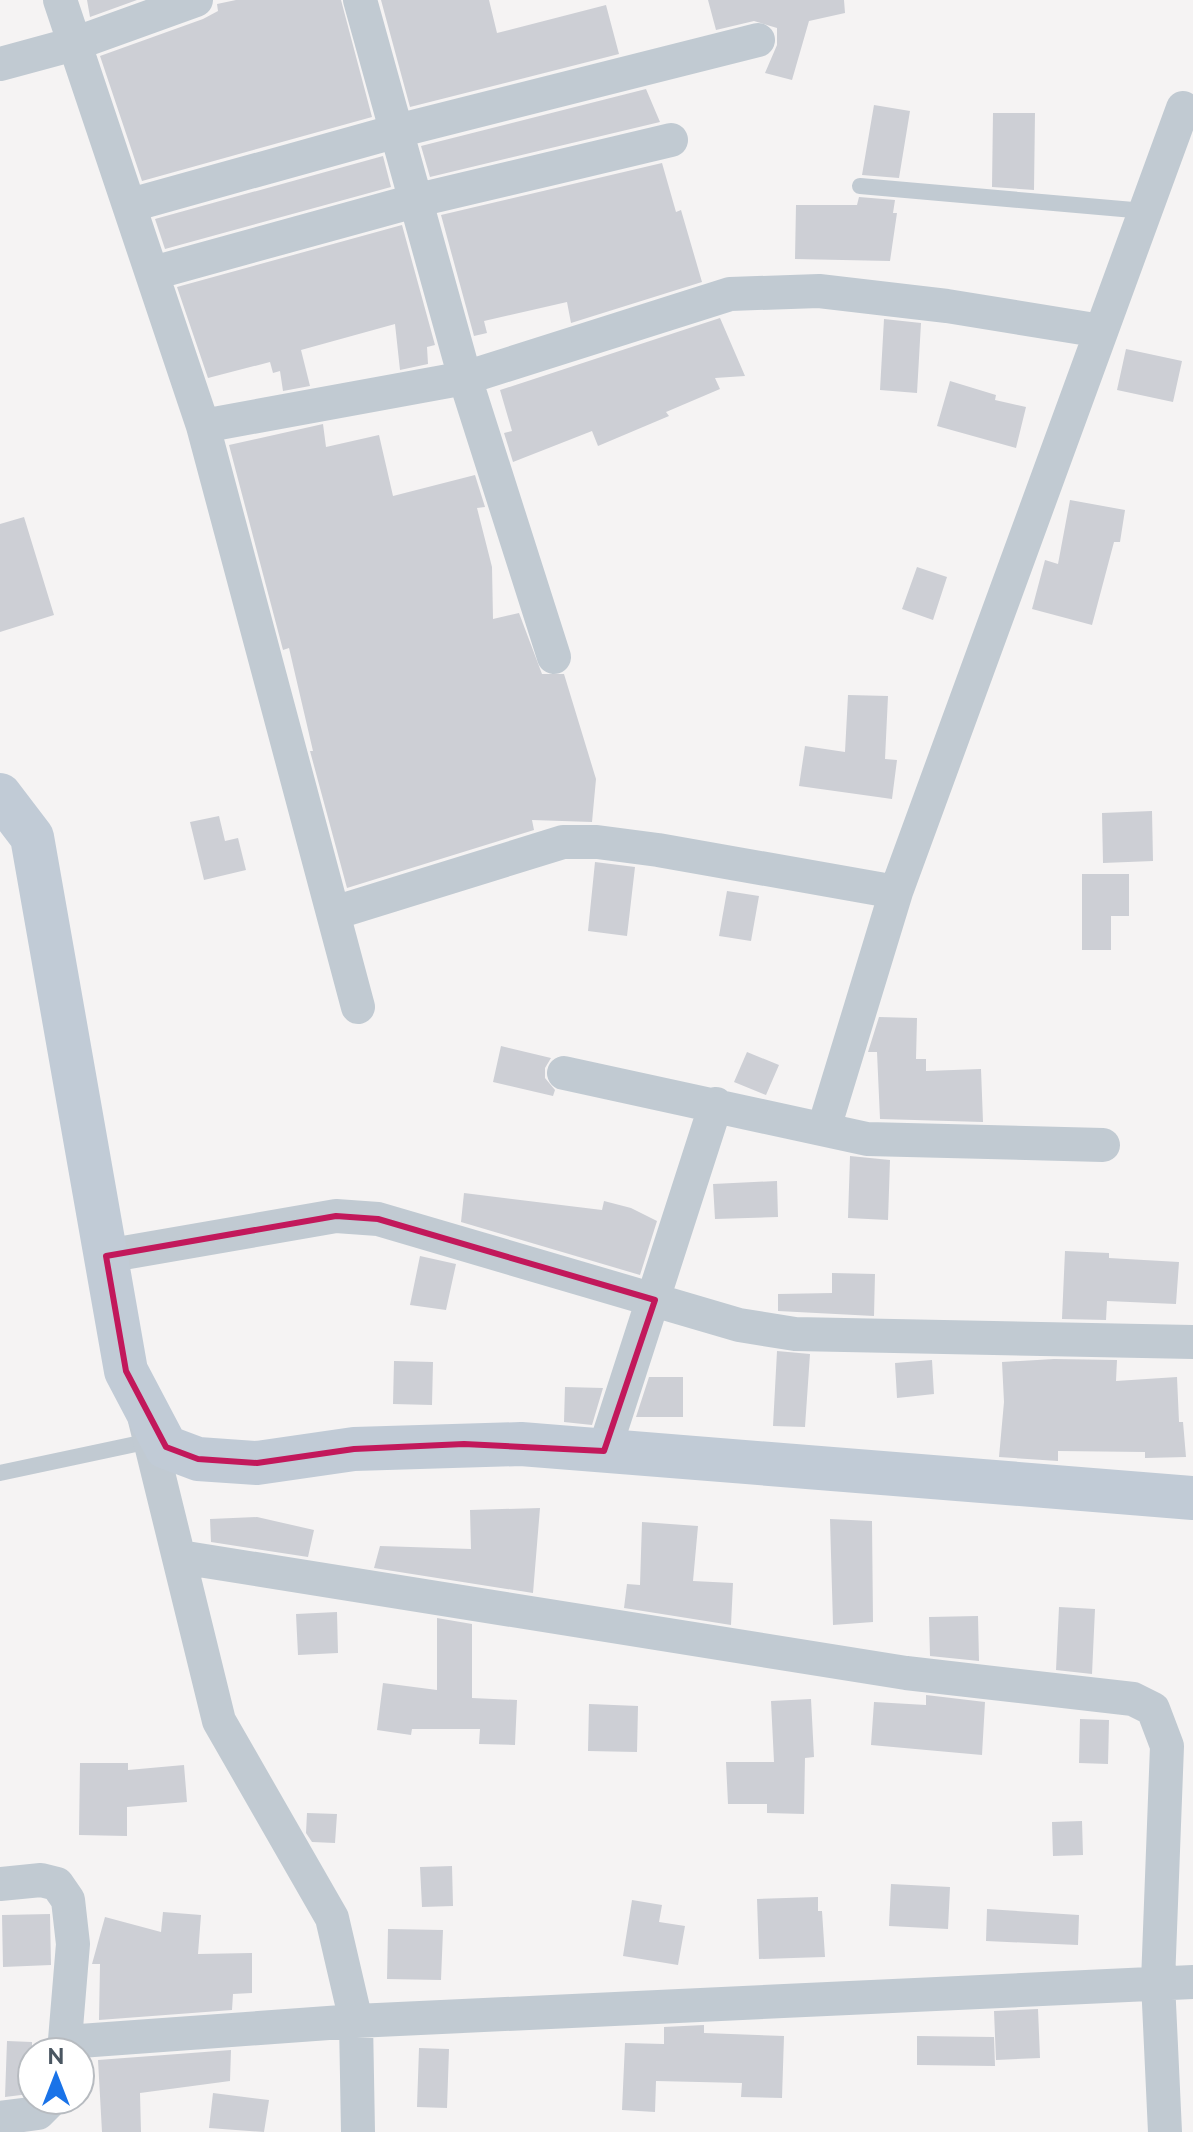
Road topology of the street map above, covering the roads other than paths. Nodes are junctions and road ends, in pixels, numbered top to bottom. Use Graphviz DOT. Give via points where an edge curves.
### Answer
graph roads {
  1 [pos="60,0"];
  2 [pos="196,0"];
  3 [pos="360,0"];
  4 [pos="758,40"];
  5 [pos="74,44"];
  6 [pos="0,64"];
  7 [pos="1183,108"];
  8 [pos="397,131"];
  9 [pos="671,140"];
  10 [pos="860,186"];
  11 [pos="418,200"];
  12 [pos="131,205"];
  13 [pos="1145,211"];
  14 [pos="153,273"];
  15 [pos="1101,331"];
  16 [pos="465,378"];
  17 [pos="203,426"];
  18 [pos="554,657"];
  19 [pos="0,795"];
  20 [pos="896,892"];
  21 [pos="334,913"];
  22 [pos="358,1007"];
  23 [pos="564,1073"];
  24 [pos="716,1104"];
  25 [pos="824,1128"];
  26 [pos="1103,1145"];
  27 [pos="106,1256"];
  28 [pos="655,1300"];
  29 [pos="1193,1342"];
  30 [pos="139,1392"];
  31 [pos="150,1441"];
  32 [pos="604,1451"];
  33 [pos="0,1473"];
  34 [pos="1193,1498"];
  35 [pos="180,1557"];
  36 [pos="0,1884"];
  37 [pos="1158,1982"];
  38 [pos="1193,1982"];
  39 [pos="356,2021"];
  40 [pos="66,2036"];
  41 [pos="96,2044"];
  42 [pos="358,2132"];
  43 [pos="1165,2132"];
  1 -- 5 [label="street"];
  2 -- 5 [label="street"];
  3 -- 8 [label="street"];
  4 -- 8 [label="street"];
  5 -- 6 [label="street"];
  5 -- 12 [label="street"];
  7 -- 13 [label="street"];
  8 -- 11 [label="street"];
  8 -- 12 [label="street"];
  9 -- 11 [label="street"];
  10 -- 13 [label="lane"];
  11 -- 14 [label="street"];
  11 -- 16 [label="street"];
  12 -- 14 [label="street"];
  13 -- 15 [label="street"];
  14 -- 17 [label="street"];
  15 -- 16 [label="street" via="947,306 772,290 730,294"];
  15 -- 20 [label="street"];
  16 -- 17 [label="street"];
  16 -- 18 [label="street"];
  17 -- 21 [label="street"];
  19 -- 27 [label="street" via="32,837"];
  20 -- 21 [label="street" via="658,850 563,842"];
  20 -- 25 [label="street"];
  21 -- 22 [label="street"];
  23 -- 24 [label="street"];
  24 -- 25 [label="street"];
  24 -- 28 [label="street"];
  25 -- 26 [label="street" via="867,1139"];
  27 -- 28 [label="street" via="336,1216 378,1219"];
  27 -- 30 [label="street" via="126,1371"];
  28 -- 29 [label="street" via="739,1325 795,1334"];
  28 -- 32 [label="street"];
  30 -- 31 [label="street"];
  30 -- 32 [label="street" via="166,1447 198,1459 257,1463 354,1449 464,1444"];
  31 -- 33 [label="lane"];
  31 -- 35 [label="street"];
  32 -- 34 [label="street"];
  35 -- 37 [label="street" via="906,1673 1133,1699 1153,1709 1167,1746"];
  35 -- 39 [label="street" via="219,1721 332,1918"];
  36 -- 40 [label="street" via="41,1880 57,1884 68,1900 73,1944"];
  37 -- 38 [label="street"];
  37 -- 39 [label="street"];
  37 -- 43 [label="street"];
  39 -- 41 [label="street"];
  39 -- 42 [label="street"];
}
